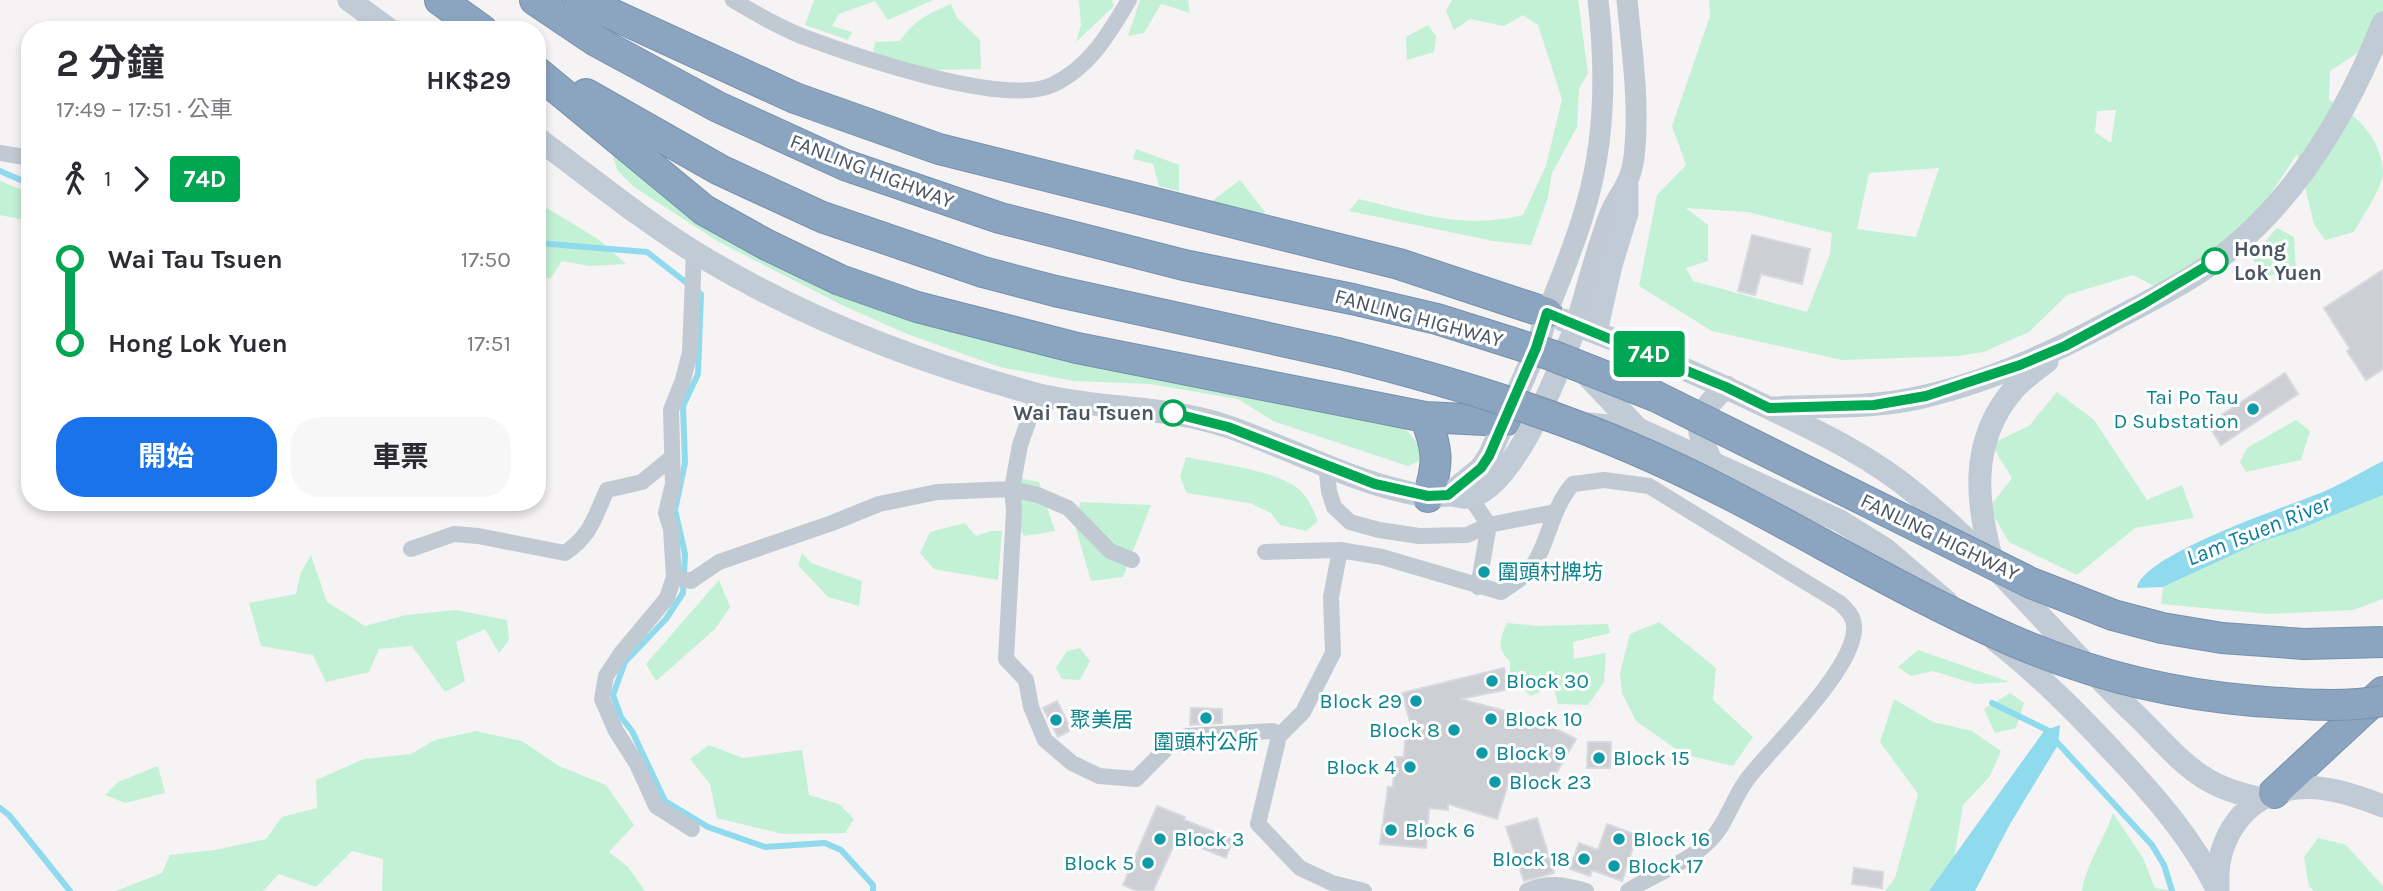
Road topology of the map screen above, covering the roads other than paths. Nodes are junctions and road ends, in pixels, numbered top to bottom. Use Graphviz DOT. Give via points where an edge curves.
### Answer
graph roads {
  1 [pos="349,0"];
  2 [pos="440,0"];
  3 [pos="535,0"];
  4 [pos="581,0"];
  5 [pos="733,0"];
  6 [pos="1129,0"];
  7 [pos="1598,0"];
  8 [pos="1627,0"];
  9 [pos="378,21"];
  10 [pos="469,21"];
  11 [pos="2383,23"];
  12 [pos="546,71"];
  13 [pos="546,79"];
  14 [pos="546,145"];
  15 [pos="0,153"];
  16 [pos="21,156"];
  17 [pos="1627,187"];
  18 [pos="693,263"];
  19 [pos="1547,313"];
  20 [pos="1586,328"];
  21 [pos="2065,346"];
  22 [pos="1568,350"];
  23 [pos="1726,387"];
  24 [pos="1038,394"];
  25 [pos="1769,408"];
  26 [pos="1425,417"];
  27 [pos="1505,421"];
  28 [pos="1535,423"];
  29 [pos="1638,429"];
  30 [pos="671,458"];
  31 [pos="1713,464"];
  32 [pos="1326,465"];
  33 [pos="1012,489"];
  34 [pos="1449,496"];
  35 [pos="1555,512"];
  36 [pos="1489,525"];
  37 [pos="411,549"];
  38 [pos="1340,550"];
  39 [pos="1265,552"];
  40 [pos="1132,560"];
  41 [pos="1996,572"];
  42 [pos="681,579"];
  43 [pos="1478,587"];
  44 [pos="2383,642"];
  45 [pos="2383,692"];
  46 [pos="2383,701"];
  47 [pos="1279,736"];
  48 [pos="2268,796"];
  49 [pos="2383,806"];
  50 [pos="692,829"];
  51 [pos="1364,891"];
  52 [pos="1527,891"];
  53 [pos="1586,891"];
  54 [pos="1628,891"];
  55 [pos="2218,891"];
  1 -- 9 [label="main road"];
  2 -- 10 [label="highway"];
  3 -- 44 [label="highway, FANLING HIGHWAY, bridge" via="657,75 845,165 1012,221 1184,265 1437,319 1551,355 1655,397 2031,583 2113,614 2222,638 2304,644"];
  4 -- 19 [label="highway" via="795,98 939,149 1399,264"];
  5 -- 6 [label="street" via="803,36 899,67 995,89 1036,91 1070,74 1102,45"];
  7 -- 19 [label="street" via="1604,83 1598,153 1587,204"];
  8 -- 17 [label="street" via="1634,120 1634,157"];
  11 -- 21 [label="main road" via="2314,159 2262,221 2200,272"];
  12 -- 46 [label="highway, bridge" via="720,170 822,217 1043,288 1416,372 1636,450 2011,640 2098,672 2200,696 2293,704"];
  13 -- 26 [label="highway" via="704,210 767,246 840,279 917,307 1077,348"];
  14 -- 18 [label="main road"];
  15 -- 16 [label="street"];
  17 -- 20 [label="main road" via="1627,213"];
  18 -- 24 [label="main road" via="893,350"];
  18 -- 30 [label="street" via="690,352 671,410"];
  19 -- 20 [label="main road"];
  19 -- 22 [label="main road"];
  19 -- 27 [label="main road"];
  20 -- 22 [label="main road"];
  20 -- 23 [label="main road"];
  21 -- 25 [label="main road" via="1926,396 1874,405"];
  21 -- 41 [label="main road" via="2015,388 1988,433 1978,490"];
  22 -- 28 [label="main road"];
  22 -- 29 [label="main road" via="1582,373"];
  23 -- 25 [label="main road"];
  23 -- 31 [label="main road" via="1700,417 1698,435"];
  24 -- 32 [label="main road" via="1180,414 1228,427"];
  24 -- 33 [label="street" via="1020,445"];
  25 -- 41 [label="main road" via="1879,466 1917,495"];
  26 -- 27 [label="highway"];
  26 -- 34 [label="highway" via="1436,471"];
  27 -- 28 [label="main road"];
  27 -- 34 [label="main road" via="1481,468"];
  28 -- 29 [label="main road"];
  28 -- 34 [label="main road" via="1492,482"];
  29 -- 31 [label="main road"];
  30 -- 37 [label="street" via="642,482 607,490 592,527 565,553 454,534"];
  30 -- 42 [label="street" via="673,484 666,513"];
  31 -- 55 [label="main road" via="1864,534 2018,659 2095,732 2166,811 2192,843"];
  32 -- 34 [label="main road" via="1375,484"];
  32 -- 36 [label="street" via="1334,507 1350,522 1445,537 1467,535"];
  33 -- 40 [label="street" via="1068,508 1110,551"];
  33 -- 42 [label="street" via="937,492 879,504"];
  33 -- 47 [label="street" via="1006,659 1026,680 1045,740 1072,763 1099,776 1136,779 1169,746 1187,736 1273,731"];
  34 -- 36 [label="street"];
  35 -- 36 [label="street"];
  35 -- 43 [label="street" via="1527,574 1501,592"];
  35 -- 54 [label="street" via="1573,484 1604,480 1649,486 1840,603 1854,624 1847,651 1821,696 1748,778 1715,836 1703,848"];
  36 -- 43 [label="street"];
  38 -- 39 [label="street"];
  38 -- 43 [label="street" via="1382,557"];
  38 -- 47 [label="street" via="1331,597 1333,653 1303,712"];
  41 -- 48 [label="main road" via="2187,764 2231,791"];
  42 -- 50 [label="street" via="606,676 601,699 656,806"];
  45 -- 48 [label="highway"];
  47 -- 51 [label="street" via="1258,824 1300,868"];
  48 -- 49 [label="main road" via="2316,788"];
  48 -- 55 [label="main road" via="2246,811 2226,836 2217,870"];
  52 -- 53 [label="street" via="1557,884"];
}
